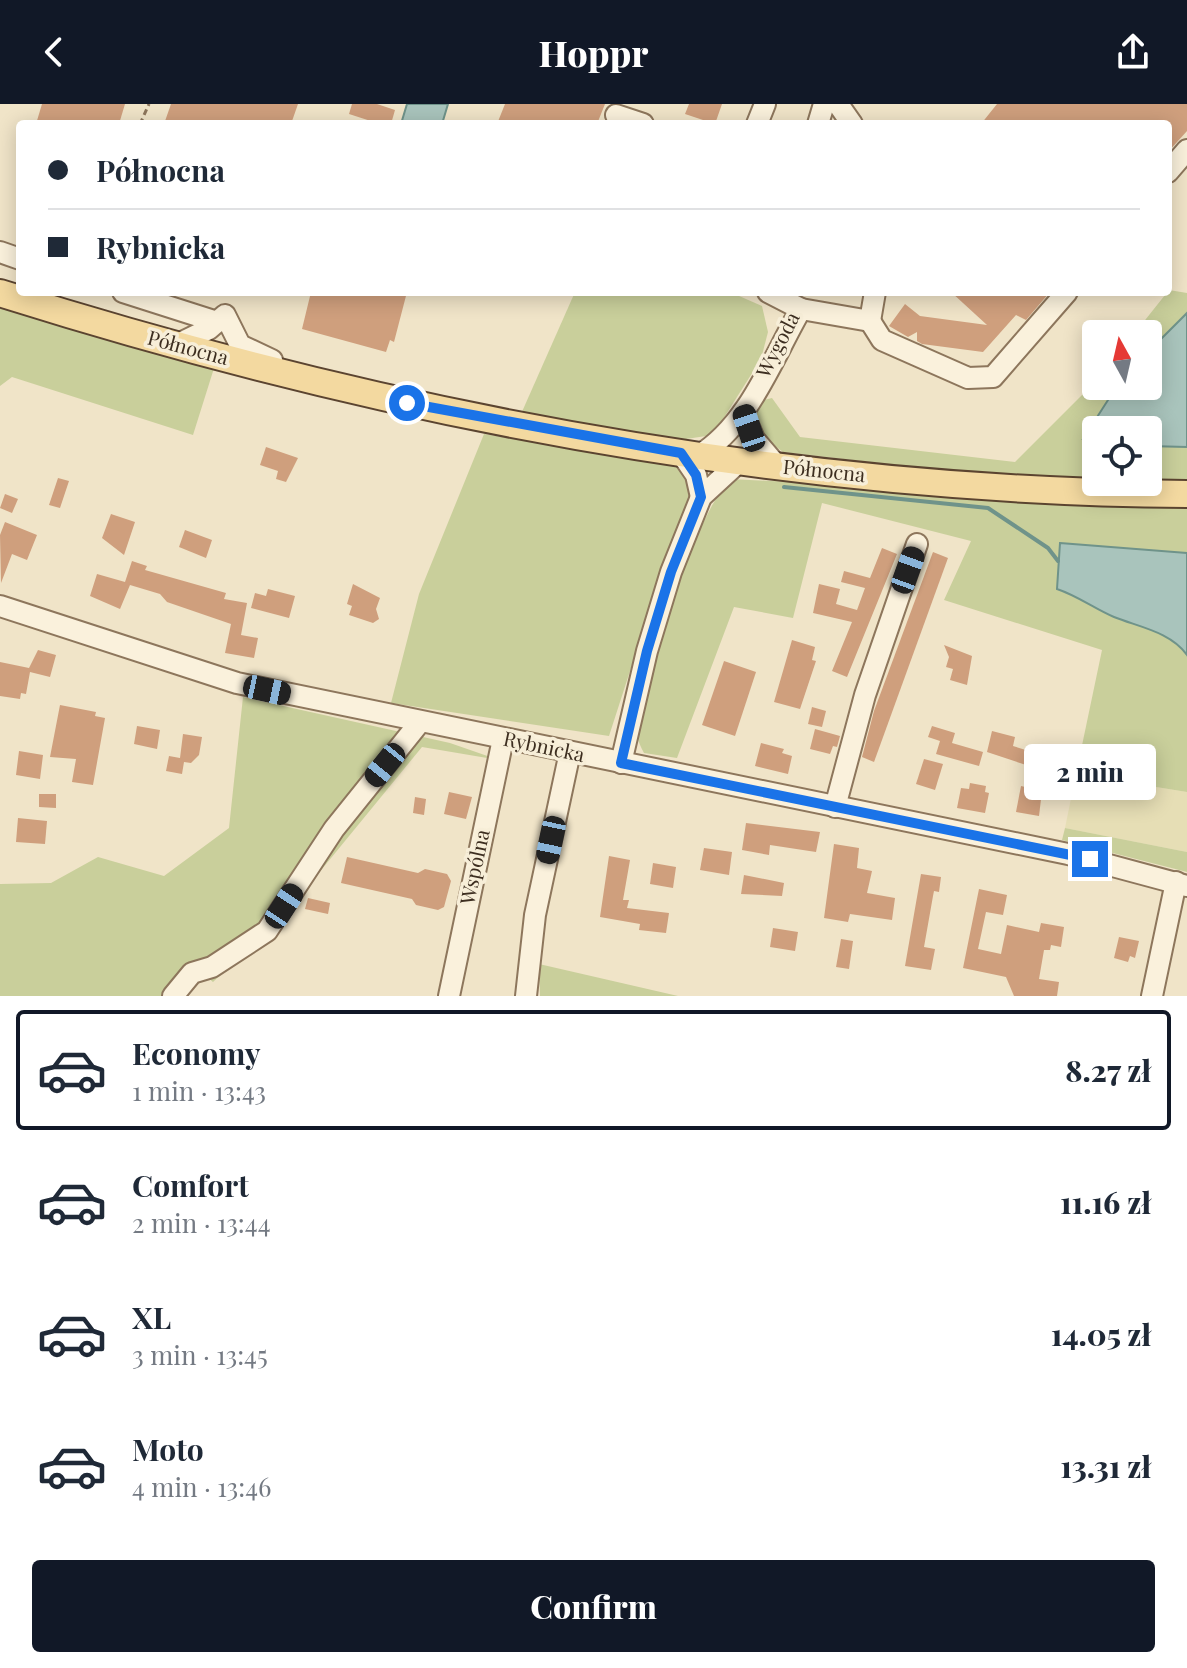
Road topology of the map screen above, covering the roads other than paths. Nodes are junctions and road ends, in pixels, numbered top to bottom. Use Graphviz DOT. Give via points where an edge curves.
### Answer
graph roads {
  1 [pos="616,115"];
  2 [pos="631,120"];
  3 [pos="1187,150"];
  4 [pos="1172,167"];
  5 [pos="0,293"];
  6 [pos="138,296"];
  7 [pos="776,296"];
  8 [pos="874,296"];
  9 [pos="1064,296"];
  10 [pos="801,309"];
  11 [pos="221,319"];
  12 [pos="870,321"];
  13 [pos="176,345"];
  14 [pos="294,376"];
  15 [pos="743,413"];
  16 [pos="690,454"];
  17 [pos="739,462"];
  18 [pos="778,467"];
  19 [pos="1187,494"];
  20 [pos="701,497"];
  21 [pos="917,544"];
  22 [pos="0,606"];
  23 [pos="420,722"];
  24 [pos="503,739"];
  25 [pos="570,752"];
  26 [pos="621,763"];
  27 [pos="835,807"];
  28 [pos="1181,884"];
  29 [pos="173,996"];
  30 [pos="449,996"];
  31 [pos="526,996"];
  32 [pos="1152,996"];
  1 -- 2 [label="street"];
  3 -- 4 [label="street"];
  5 -- 13 [label="main road, Północna"];
  6 -- 11 [label="street"];
  7 -- 10 [label="street, Wygoda"];
  8 -- 12 [label="street"];
  9 -- 12 [label="street" via="993,377 968,378 882,340"];
  10 -- 12 [label="street"];
  10 -- 15 [label="street, Wygoda"];
  11 -- 13 [label="street"];
  11 -- 14 [label="street" via="240,345 285,365"];
  13 -- 14 [label="main road, Północna"];
  14 -- 16 [label="main road, Północna" via="463,415"];
  15 -- 16 [label="street, Wygoda" via="721,440"];
  15 -- 18 [label="street" via="754,439"];
  16 -- 17 [label="main road, Północna"];
  16 -- 20 [label="street"];
  17 -- 18 [label="main road, Północna"];
  17 -- 20 [label="street"];
  18 -- 19 [label="main road, Północna" via="947,483"];
  20 -- 26 [label="street" via="647,651"];
  21 -- 27 [label="street" via="865,695"];
  22 -- 23 [label="street, Rybnicka" via="237,683"];
  23 -- 24 [label="street, Rybnicka"];
  23 -- 29 [label="street" via="334,829 267,931 212,967 192,973"];
  24 -- 25 [label="street, Rybnicka"];
  24 -- 30 [label="street, Wspólna"];
  25 -- 26 [label="street, Rybnicka"];
  25 -- 31 [label="street" via="535,915"];
  26 -- 27 [label="street, Rybnicka"];
  27 -- 28 [label="street, Rybnicka" via="1068,854"];
  28 -- 32 [label="street"];
}
